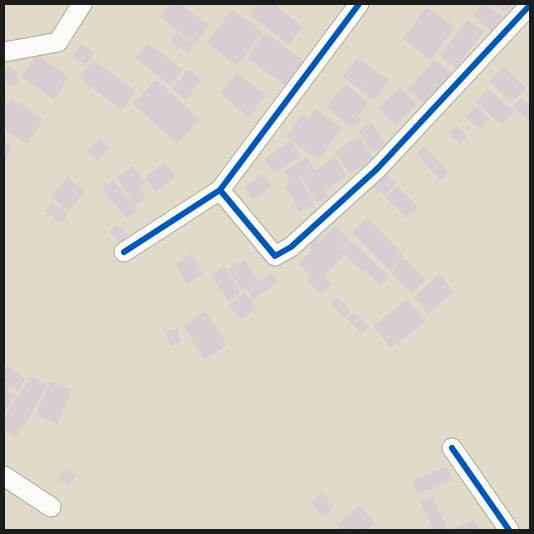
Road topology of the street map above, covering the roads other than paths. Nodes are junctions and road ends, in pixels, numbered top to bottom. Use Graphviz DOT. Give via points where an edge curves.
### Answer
graph roads {
  1 [pos="82,4"];
  2 [pos="359,4"];
  3 [pos="530,6"];
  4 [pos="4,52"];
  5 [pos="220,190"];
  6 [pos="124,252"];
  7 [pos="452,448"];
  8 [pos="4,476"];
  9 [pos="51,507"];
  10 [pos="509,530"];
  1 -- 4 [label="street" via="58,42"];
  2 -- 5 [label="street"];
  3 -- 5 [label="street" via="377,169 291,247 276,256"];
  5 -- 6 [label="street"];
  7 -- 10 [label="street"];
  8 -- 9 [label="street"];
}
